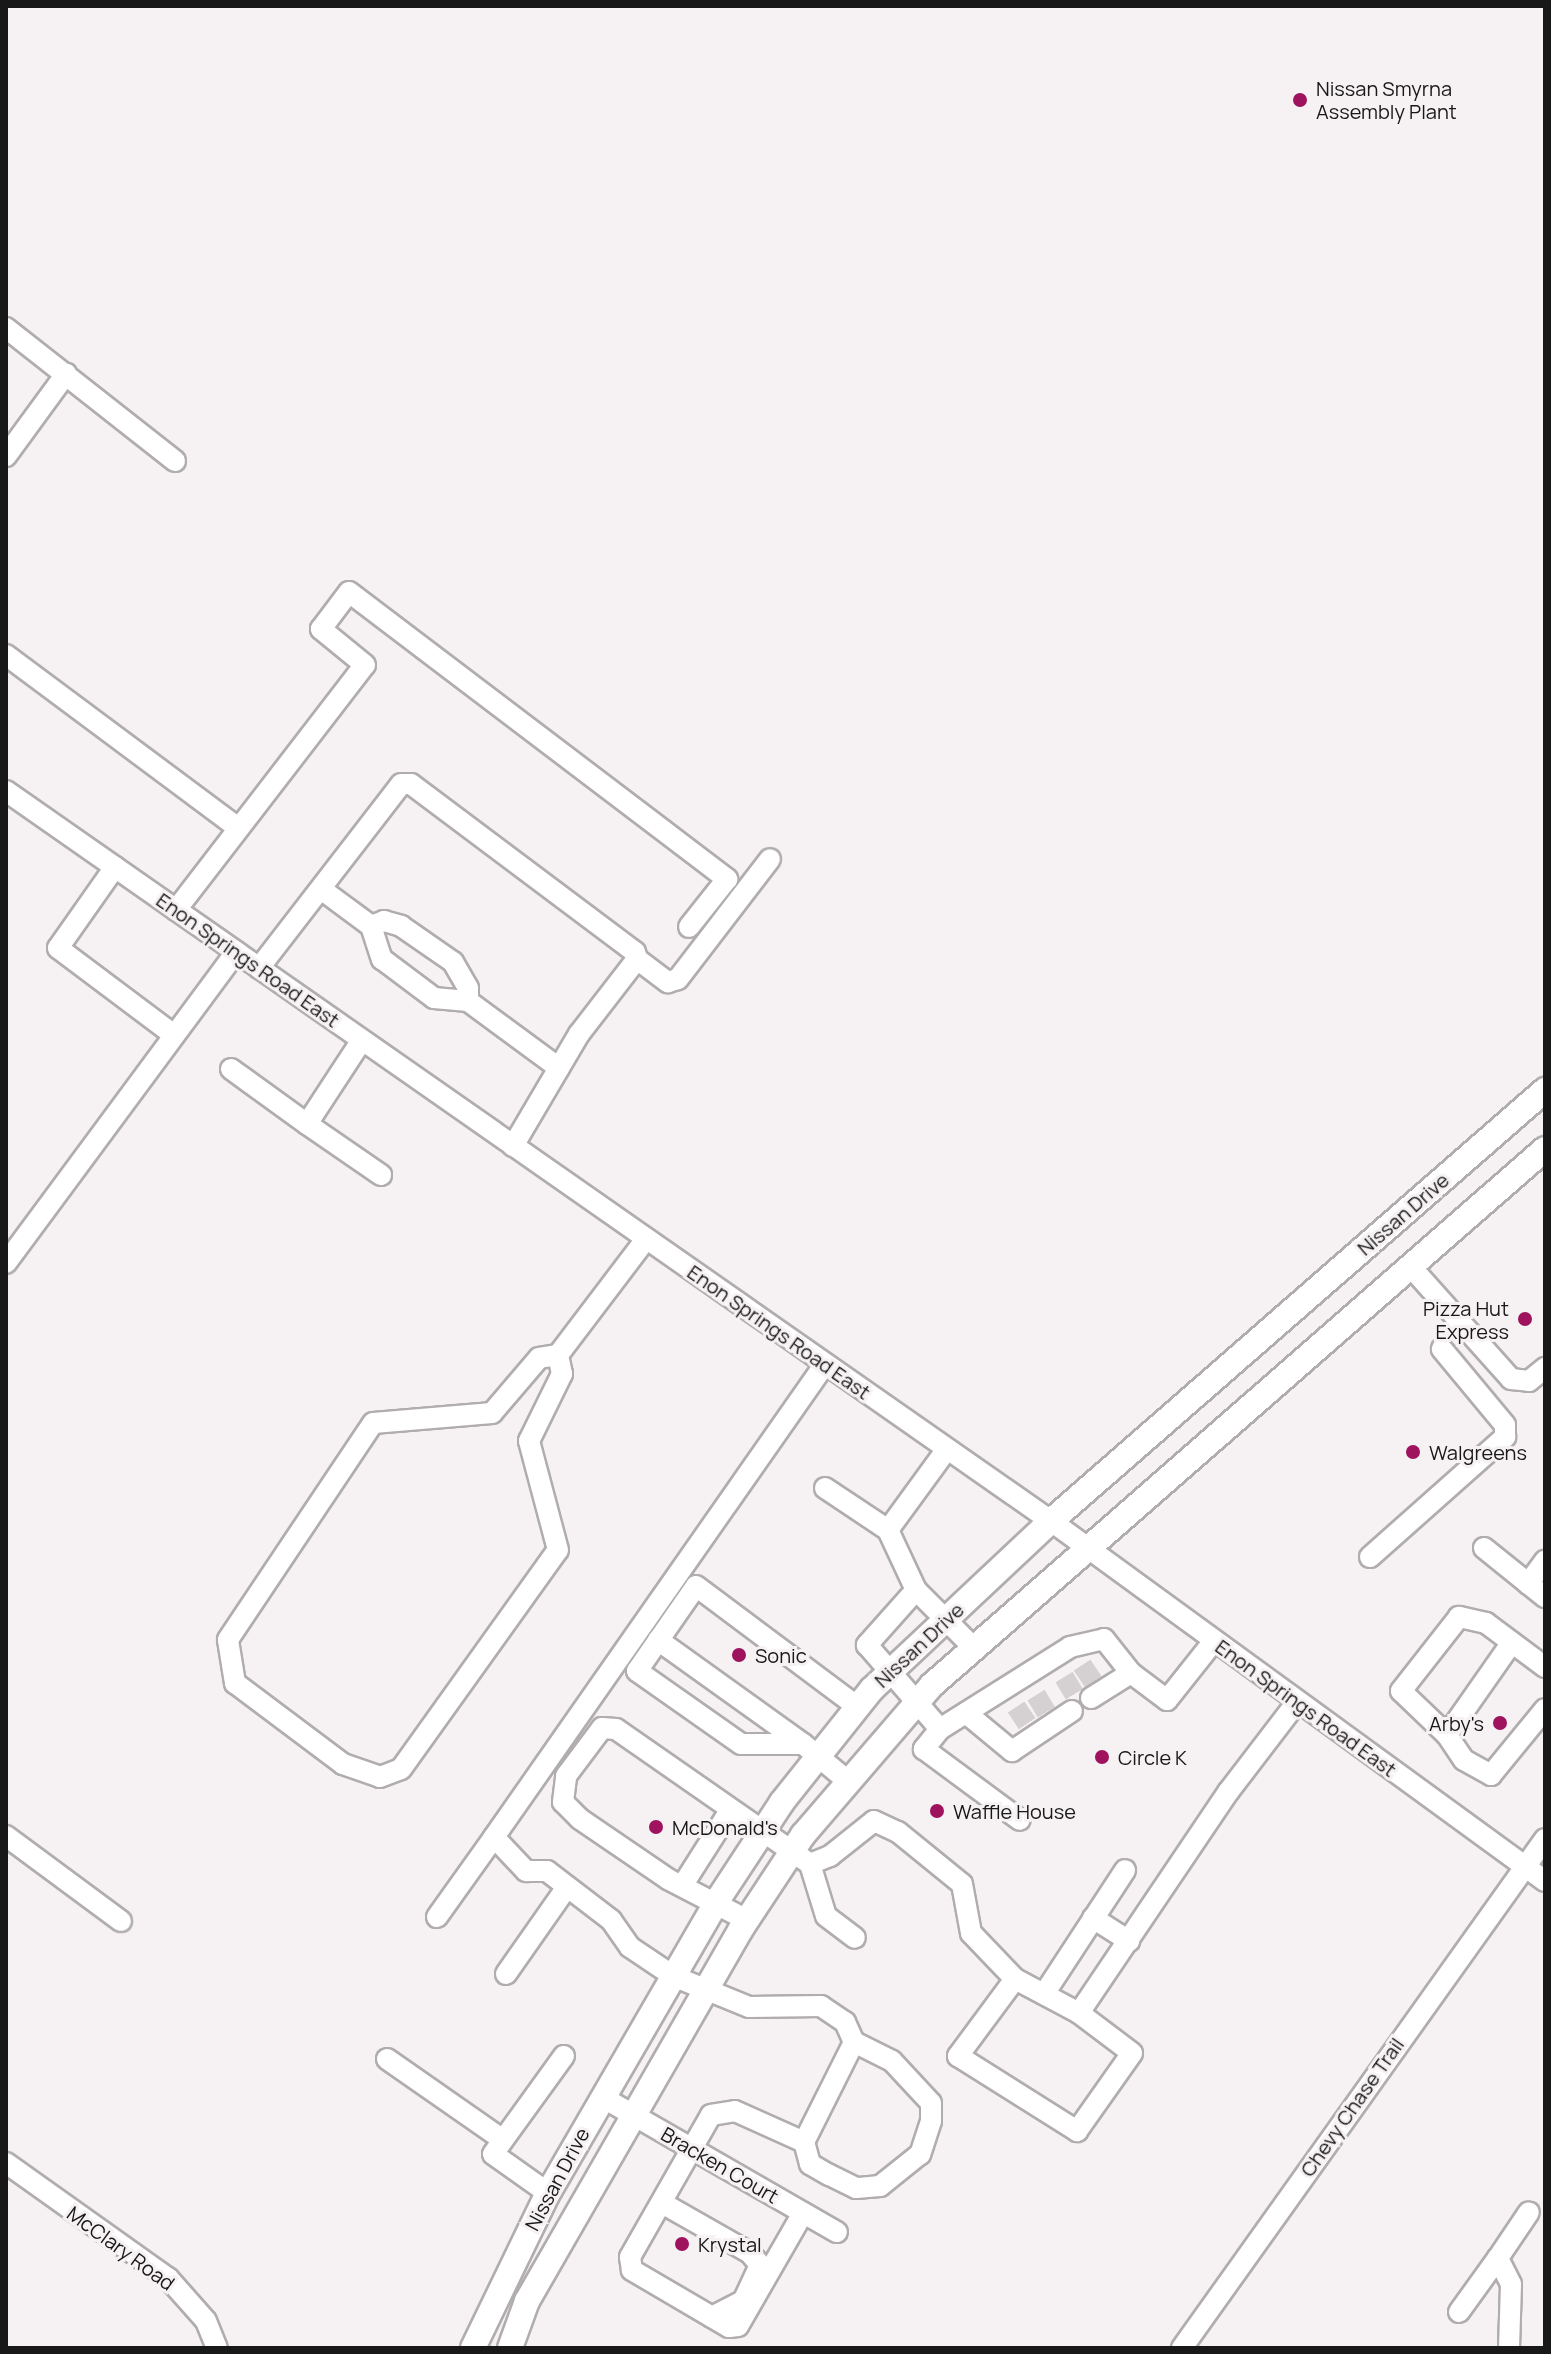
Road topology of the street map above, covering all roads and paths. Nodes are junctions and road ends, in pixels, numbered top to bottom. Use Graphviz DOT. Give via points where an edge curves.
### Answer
graph roads {
  1 [pos="6,328"];
  2 [pos="66,374"];
  3 [pos="6,456"];
  4 [pos="175,461"];
  5 [pos="6,655"];
  6 [pos="6,791"];
  7 [pos="237,827"];
  8 [pos="770,859"];
  9 [pos="115,867"];
  10 [pos="321,889"];
  11 [pos="176,910"];
  12 [pos="371,926"];
  13 [pos="689,927"];
  14 [pos="236,952"];
  15 [pos="637,959"];
  16 [pos="259,968"];
  17 [pos="468,1001"];
  18 [pos="174,1035"];
  19 [pos="362,1040"];
  20 [pos="559,1068"];
  21 [pos="231,1069"];
  22 [pos="1545,1090"];
  23 [pos="307,1124"];
  24 [pos="513,1146"];
  25 [pos="1545,1149"];
  26 [pos="381,1175"];
  27 [pos="646,1239"];
  28 [pos="6,1263"];
  29 [pos="1411,1267"];
  30 [pos="1442,1349"];
  31 [pos="558,1355"];
  32 [pos="825,1364"];
  33 [pos="1545,1368"];
  34 [pos="947,1449"];
  35 [pos="825,1488"];
  36 [pos="1051,1521"];
  37 [pos="888,1530"];
  38 [pos="1484,1548"];
  39 [pos="1087,1549"];
  40 [pos="1370,1557"];
  41 [pos="1545,1561"];
  42 [pos="680,1571"];
  43 [pos="1528,1584"];
  44 [pos="696,1586"];
  45 [pos="916,1590"];
  46 [pos="1545,1597"];
  47 [pos="948,1618"];
  48 [pos="658,1640"];
  49 [pos="1214,1641"];
  50 [pos="1512,1642"];
  51 [pos="1070,1647"];
  52 [pos="974,1648"];
  53 [pos="619,1658"];
  54 [pos="1052,1659"];
  55 [pos="1082,1665"];
  56 [pos="1545,1667"];
  57 [pos="637,1671"];
  58 [pos="891,1671"];
  59 [pos="1131,1673"];
  60 [pos="1025,1676"];
  61 [pos="1064,1677"];
  62 [pos="1004,1689"];
  63 [pos="1095,1691"];
  64 [pos="1036,1695"];
  65 [pos="918,1701"];
  66 [pos="1297,1702"];
  67 [pos="858,1707"];
  68 [pos="1016,1707"];
  69 [pos="1545,1709"];
  70 [pos="1072,1711"];
  71 [pos="581,1712"];
  72 [pos="966,1713"];
  73 [pos="602,1728"];
  74 [pos="940,1729"];
  75 [pos="1447,1735"];
  76 [pos="811,1750"];
  77 [pos="849,1782"];
  78 [pos="729,1812"];
  79 [pos="1020,1820"];
  80 [pos="762,1834"];
  81 [pos="6,1836"];
  82 [pos="494,1837"];
  83 [pos="1545,1839"];
  84 [pos="800,1858"];
  85 [pos="1525,1867"];
  86 [pos="1125,1870"];
  87 [pos="1545,1881"];
  88 [pos="684,1883"];
  89 [pos="567,1887"];
  90 [pos="717,1901"];
  91 [pos="437,1917"];
  92 [pos="1093,1918"];
  93 [pos="747,1920"];
  94 [pos="121,1921"];
  95 [pos="855,1938"];
  96 [pos="1129,1941"];
  97 [pos="506,1974"];
  98 [pos="673,1976"];
  99 [pos="1015,1979"];
  100 [pos="705,1991"];
  101 [pos="1044,1994"];
  102 [pos="1079,2013"];
  103 [pos="854,2042"];
  104 [pos="564,2056"];
  105 [pos="387,2059"];
  106 [pos="602,2097"];
  107 [pos="633,2116"];
  108 [pos="503,2140"];
  109 [pos="804,2142"];
  110 [pos="693,2150"];
  111 [pos="6,2163"];
  112 [pos="548,2193"];
  113 [pos="664,2199"];
  114 [pos="1529,2212"];
  115 [pos="803,2213"];
  116 [pos="837,2232"];
  117 [pos="1498,2258"];
  118 [pos="778,2260"];
  119 [pos="1459,2312"];
  120 [pos="712,2317"];
  121 [pos="217,2348"];
  122 [pos="473,2348"];
  123 [pos="510,2348"];
  124 [pos="1182,2348"];
  125 [pos="1509,2348"];
  1 -- 2 [label="street"];
  2 -- 3 [label="street"];
  2 -- 4 [label="street"];
  5 -- 7 [label="street"];
  6 -- 9 [label="street, Enon Springs Road East"];
  7 -- 11 [label="street"];
  7 -- 13 [label="street" via="365,665 321,629 349,592 727,879"];
  8 -- 15 [label="street" via="678,979 668,982"];
  9 -- 11 [label="street, Enon Springs Road East"];
  9 -- 18 [label="street" via="58,948"];
  10 -- 12 [label="street"];
  10 -- 15 [label="street" via="401,784 411,784 635,952"];
  10 -- 16 [label="street"];
  11 -- 14 [label="street, Enon Springs Road East"];
  12 -- 17 [label="street" via="382,959 434,998"];
  12 -- 17 [label="street" via="384,921 401,926 446,957 465,982"];
  14 -- 16 [label="street, Enon Springs Road East"];
  14 -- 18 [label="street"];
  15 -- 20 [label="street"];
  16 -- 19 [label="street, Enon Springs Road East"];
  17 -- 20 [label="street"];
  18 -- 28 [label="street"];
  19 -- 23 [label="street"];
  19 -- 24 [label="street, Enon Springs Road East"];
  20 -- 24 [label="street"];
  21 -- 23 [label="street"];
  22 -- 36 [label="main road, Nissan Drive"];
  23 -- 26 [label="street"];
  24 -- 27 [label="street, Enon Springs Road East"];
  25 -- 29 [label="main road, Nissan Drive"];
  27 -- 31 [label="street"];
  27 -- 32 [label="street, Enon Springs Road East"];
  29 -- 33 [label="street" via="1511,1379 1529,1381"];
  29 -- 39 [label="main road, Nissan Drive"];
  30 -- 40 [label="street" via="1505,1425 1505,1437"];
  31 -- 31 [label="street" via="562,1374 529,1441 558,1550 401,1769 380,1777 343,1764 235,1683 228,1640 373,1423 492,1413 539,1358"];
  32 -- 34 [label="street, Enon Springs Road East"];
  32 -- 42 [label="street"];
  34 -- 36 [label="street, Enon Springs Road East"];
  34 -- 37 [label="street"];
  35 -- 37 [label="street"];
  36 -- 39 [label="street, Enon Springs Road East"];
  36 -- 47 [label="main road, Nissan Drive"];
  37 -- 45 [label="street"];
  38 -- 43 [label="street"];
  39 -- 49 [label="street, Enon Springs Road East"];
  39 -- 52 [label="main road, Nissan Drive"];
  41 -- 43 [label="street"];
  42 -- 44 [label="street"];
  42 -- 53 [label="street"];
  43 -- 46 [label="street"];
  44 -- 48 [label="street"];
  44 -- 67 [label="street"];
  45 -- 47 [label="street"];
  45 -- 58 [label="street" via="867,1645"];
  47 -- 52 [label="street"];
  47 -- 58 [label="main road, Nissan Drive"];
  48 -- 57 [label="street"];
  48 -- 76 [label="street"];
  49 -- 59 [label="street" via="1167,1700"];
  49 -- 66 [label="street, Enon Springs Road East"];
  50 -- 56 [label="street"];
  50 -- 75 [label="street"];
  50 -- 75 [label="street" via="1486,1623 1459,1617 1401,1691"];
  51 -- 54 [label="street"];
  51 -- 55 [label="street"];
  51 -- 59 [label="street" via="1104,1639"];
  52 -- 65 [label="main road, Nissan Drive"];
  53 -- 57 [label="street"];
  53 -- 71 [label="street"];
  54 -- 60 [label="street"];
  54 -- 61 [label="street"];
  57 -- 76 [label="street" via="741,1744"];
  58 -- 65 [label="street"];
  58 -- 67 [label="main road, Nissan Drive"];
  59 -- 63 [label="street"];
  60 -- 62 [label="street"];
  60 -- 64 [label="street"];
  62 -- 68 [label="street"];
  62 -- 72 [label="street"];
  65 -- 74 [label="street"];
  65 -- 77 [label="main road, Nissan Drive"];
  66 -- 85 [label="street, Enon Springs Road East"];
  66 -- 96 [label="street" via="1229,1791"];
  67 -- 76 [label="main road, Nissan Drive"];
  69 -- 75 [label="street" via="1491,1775 1464,1760"];
  70 -- 72 [label="street" via="1050,1718 1012,1751"];
  71 -- 73 [label="street"];
  71 -- 82 [label="street"];
  72 -- 74 [label="street"];
  73 -- 78 [label="street" via="616,1729"];
  73 -- 88 [label="street" via="566,1776 563,1802 668,1879"];
  74 -- 79 [label="street" via="924,1749"];
  76 -- 77 [label="street"];
  76 -- 80 [label="main road, Nissan Drive"];
  77 -- 84 [label="main road, Nissan Drive"];
  78 -- 80 [label="street"];
  78 -- 88 [label="street"];
  80 -- 84 [label="street"];
  80 -- 90 [label="main road, Nissan Drive"];
  81 -- 94 [label="street"];
  82 -- 89 [label="street" via="526,1871 547,1871"];
  82 -- 91 [label="street"];
  83 -- 85 [label="street, Chevy Chase Trail"];
  84 -- 93 [label="main road, Nissan Drive"];
  84 -- 95 [label="street" via="826,1916"];
  84 -- 99 [label="street" via="830,1856 874,1821 898,1832 962,1884 971,1933"];
  85 -- 87 [label="street, Enon Springs Road East"];
  85 -- 124 [label="street, Chevy Chase Trail"];
  86 -- 92 [label="street"];
  88 -- 90 [label="street"];
  89 -- 97 [label="street"];
  89 -- 98 [label="street" via="611,1920 630,1947"];
  90 -- 93 [label="street"];
  90 -- 98 [label="main road, Nissan Drive"];
  92 -- 96 [label="street"];
  92 -- 101 [label="street"];
  93 -- 100 [label="main road, Nissan Drive"];
  96 -- 102 [label="street"];
  98 -- 100 [label="street"];
  98 -- 106 [label="main road, Nissan Drive"];
  99 -- 101 [label="street"];
  99 -- 102 [label="street" via="958,2056 1077,2131 1132,2053"];
  100 -- 103 [label="street" via="749,2007 821,2006 845,2022"];
  100 -- 107 [label="main road, Nissan Drive"];
  101 -- 102 [label="street"];
  103 -- 109 [label="street"];
  103 -- 109 [label="street" via="892,2061 931,2103 920,2154 880,2186 856,2188 810,2164"];
  104 -- 108 [label="street"];
  105 -- 108 [label="street"];
  106 -- 107 [label="street, Bracken Court"];
  106 -- 112 [label="main road, Nissan Drive"];
  107 -- 110 [label="street, Bracken Court"];
  107 -- 123 [label="main road, Nissan Drive" via="527,2301"];
  108 -- 112 [label="street" via="493,2154"];
  109 -- 110 [label="street" via="735,2111 711,2115"];
  110 -- 113 [label="street"];
  110 -- 115 [label="street, Bracken Court"];
  111 -- 121 [label="street, McClary Road" via="168,2278 206,2321"];
  112 -- 122 [label="main road, Nissan Drive"];
  113 -- 118 [label="street"];
  113 -- 120 [label="street" via="630,2257 632,2270"];
  113 -- 120 [label="street" via="750,2253 760,2265 743,2301"];
  114 -- 117 [label="street"];
  115 -- 116 [label="street, Bracken Court"];
  115 -- 118 [label="street"];
  117 -- 119 [label="street"];
  117 -- 125 [label="street" via="1511,2284"];
  118 -- 120 [label="street" via="744,2323 729,2327"];
}
